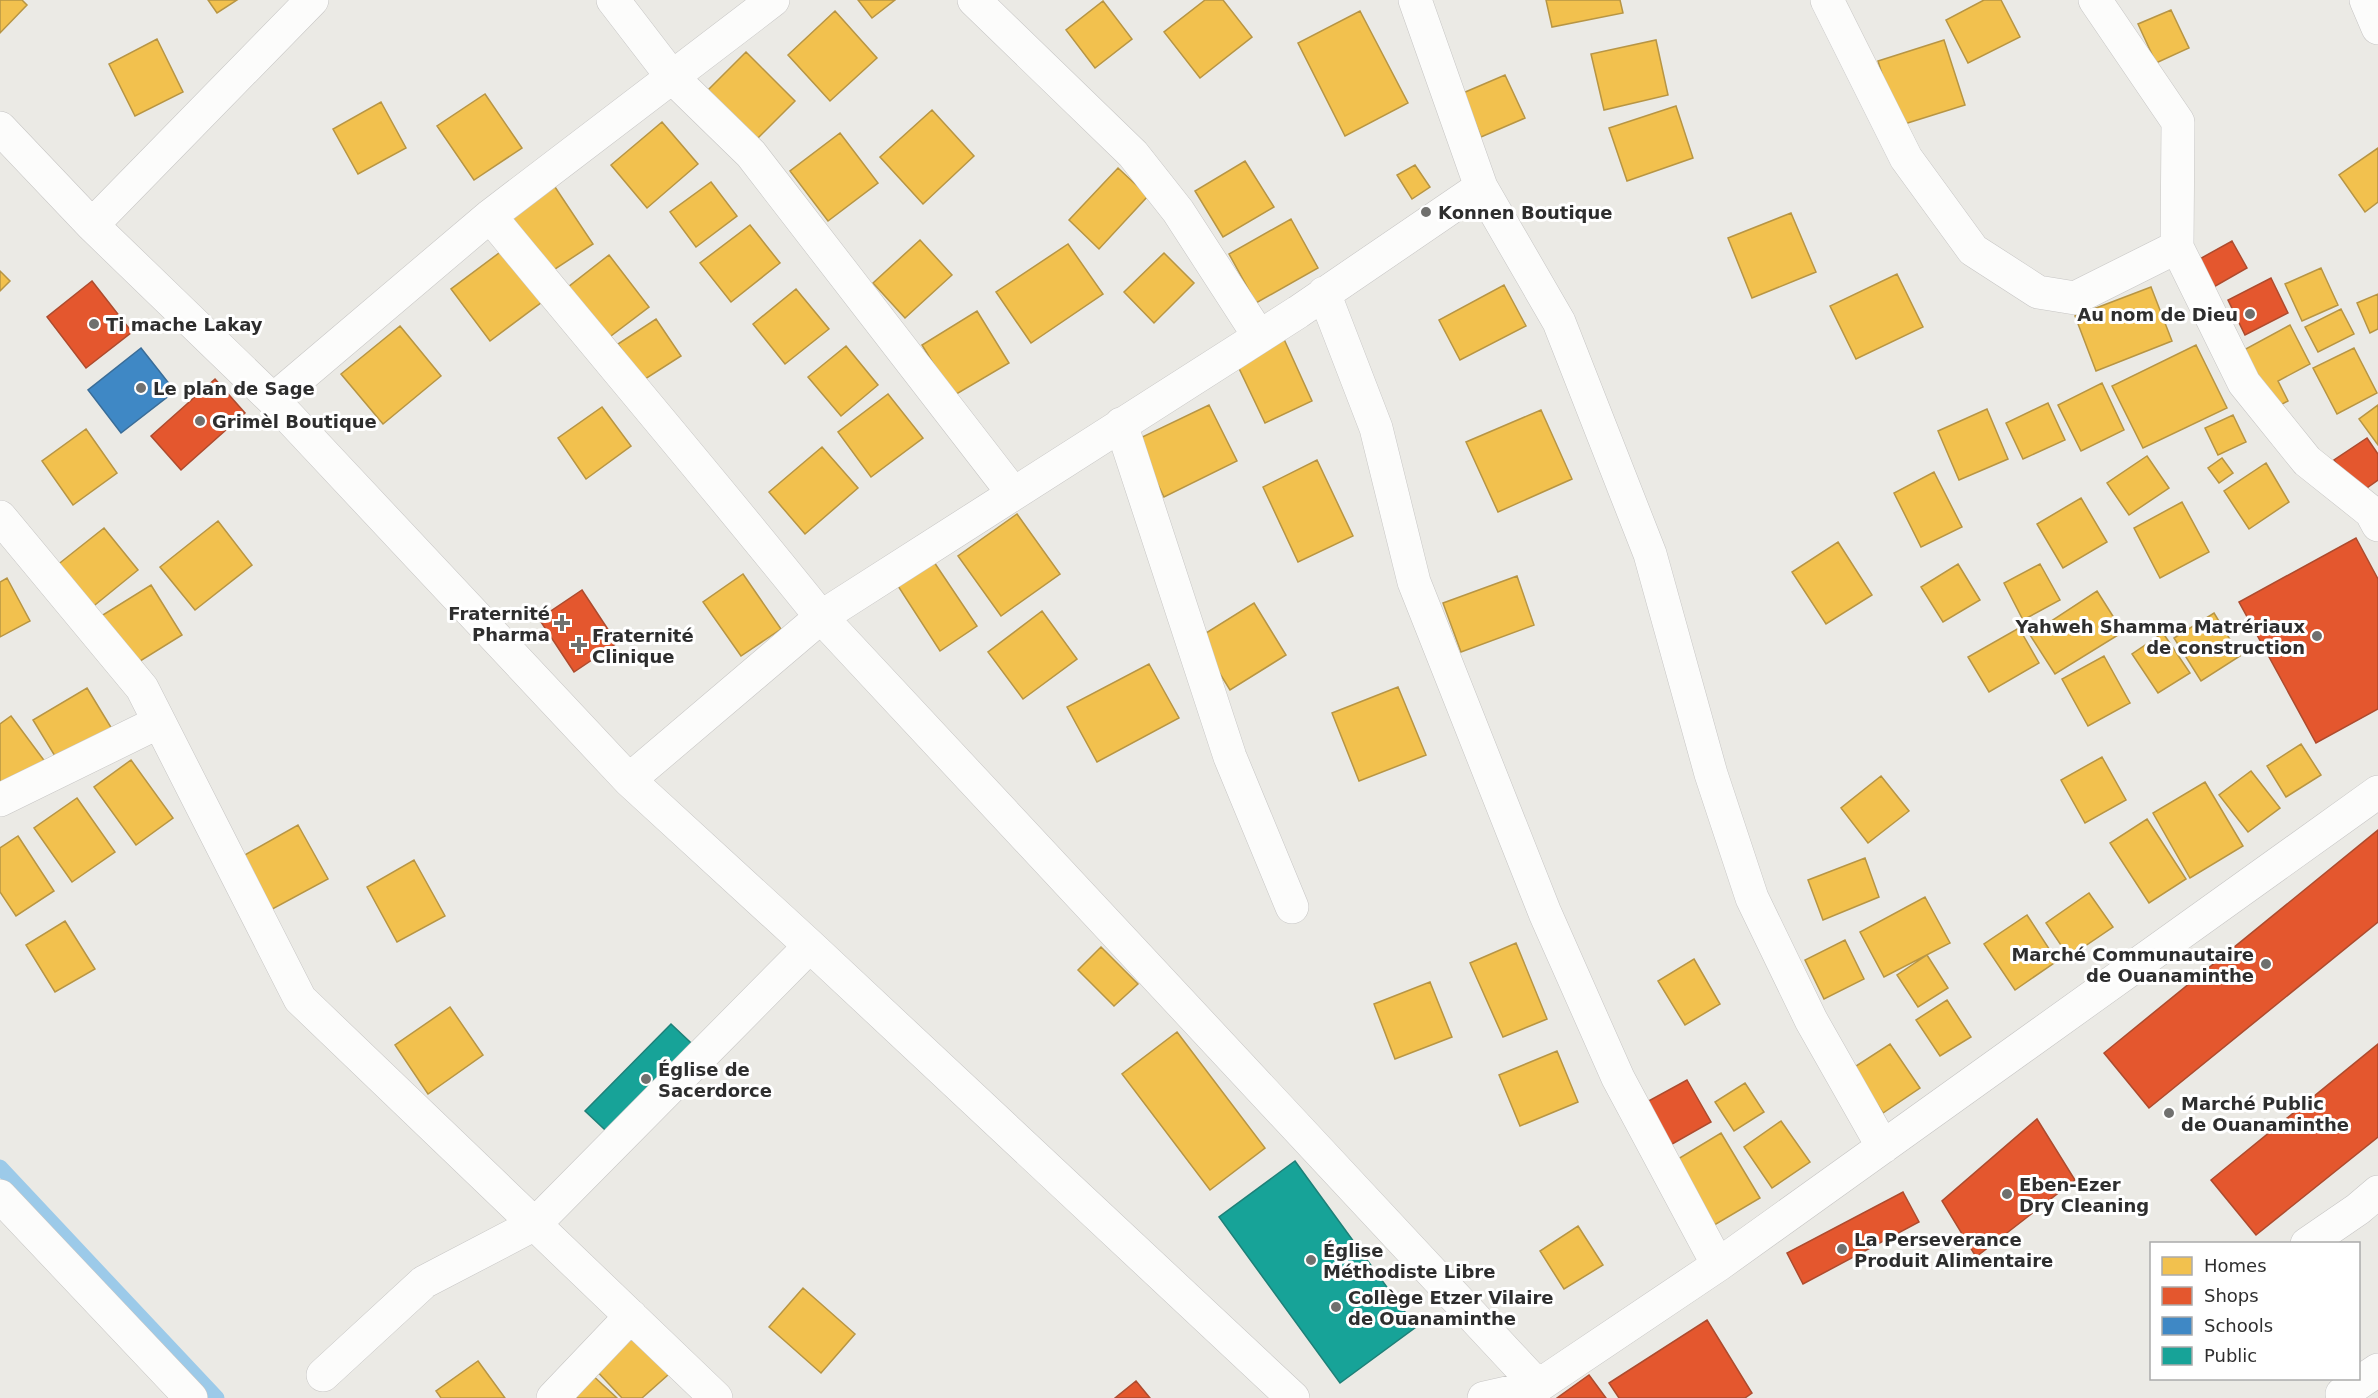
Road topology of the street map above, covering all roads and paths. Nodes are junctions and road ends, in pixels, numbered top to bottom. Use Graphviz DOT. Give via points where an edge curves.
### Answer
graph roads {
  1 [pos="312,0"];
  2 [pos="614,0"];
  3 [pos="773,0"];
  4 [pos="974,0"];
  5 [pos="1415,0"];
  6 [pos="1827,0"];
  7 [pos="2095,0"];
  8 [pos="2366,0"];
  9 [pos="2378,28"];
  10 [pos="673,78"];
  11 [pos="0,128"];
  12 [pos="1481,187"];
  13 [pos="490,216"];
  14 [pos="92,225"];
  15 [pos="2177,247"];
  16 [pos="1324,293"];
  17 [pos="1259,336"];
  18 [pos="273,400"];
  19 [pos="1122,424"];
  20 [pos="1013,493"];
  21 [pos="2376,514"];
  22 [pos="0,517"];
  23 [pos="821,617"];
  24 [pos="159,722"];
  25 [pos="629,780"];
  26 [pos="2378,792"];
  27 [pos="0,800"];
  28 [pos="1292,907"];
  29 [pos="810,946"];
  30 [pos="1883,1147"];
  31 [pos="2378,1192"];
  32 [pos="0,1196"];
  33 [pos="535,1224"];
  34 [pos="2310,1242"];
  35 [pos="1718,1264"];
  36 [pos="631,1316"];
  37 [pos="2378,1370"];
  38 [pos="323,1375"];
  39 [pos="1538,1386"];
  40 [pos="2342,1394"];
  41 [pos="191,1398"];
  42 [pos="553,1398"];
  43 [pos="716,1398"];
  44 [pos="1293,1398"];
  45 [pos="1484,1398"];
  1 -- 14 [label="street"];
  2 -- 10 [label="street"];
  3 -- 10 [label="street"];
  4 -- 17 [label="street" via="1133,154 1178,211"];
  5 -- 12 [label="street"];
  6 -- 15 [label="street" via="1906,158 1973,250 2038,292 2075,298"];
  7 -- 15 [label="street" via="2178,122"];
  8 -- 9 [label="street"];
  10 -- 13 [label="street"];
  10 -- 20 [label="street" via="751,154"];
  11 -- 14 [label="street"];
  12 -- 16 [label="street"];
  12 -- 30 [label="street" via="1559,322 1650,554 1711,774 1752,898 1811,1020"];
  13 -- 18 [label="street"];
  13 -- 23 [label="street"];
  14 -- 18 [label="street"];
  15 -- 21 [label="street" via="2244,383 2307,461"];
  16 -- 17 [label="street"];
  16 -- 35 [label="street" via="1376,428 1414,582 1545,913 1618,1078"];
  17 -- 19 [label="street"];
  18 -- 25 [label="street"];
  19 -- 20 [label="street"];
  19 -- 28 [label="street" via="1230,757"];
  20 -- 23 [label="street"];
  22 -- 24 [label="street" via="142,688"];
  23 -- 25 [label="street"];
  23 -- 39 [label="street"];
  24 -- 27 [label="street"];
  24 -- 33 [label="street" via="300,999"];
  25 -- 29 [label="street"];
  26 -- 30 [label="street"];
  29 -- 33 [label="street"];
  29 -- 44 [label="street"];
  30 -- 35 [label="street"];
  31 -- 34 [label="street"];
  32 -- 41 [label="street"];
  33 -- 36 [label="street"];
  33 -- 38 [label="street" via="424,1282"];
  35 -- 39 [label="street"];
  36 -- 42 [label="street"];
  36 -- 43 [label="street"];
  37 -- 40 [label="street"];
  39 -- 45 [label="street"];
}
